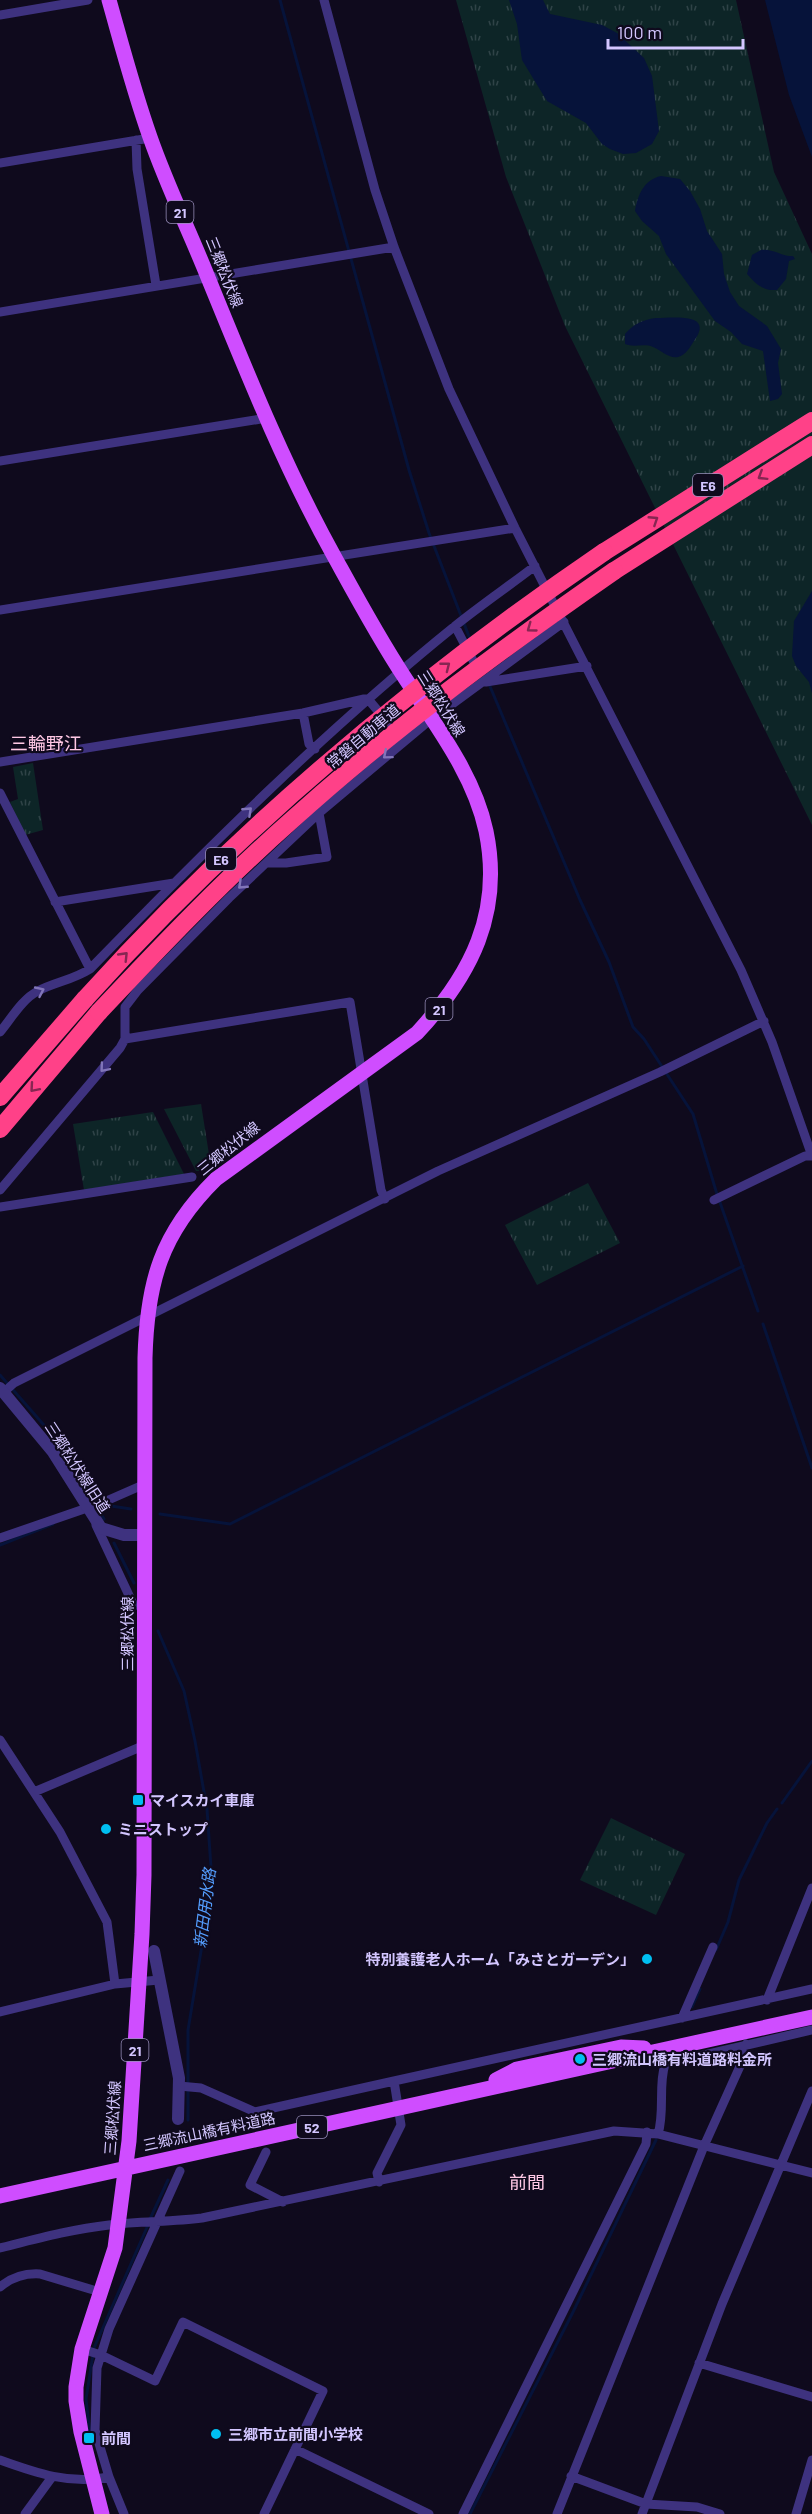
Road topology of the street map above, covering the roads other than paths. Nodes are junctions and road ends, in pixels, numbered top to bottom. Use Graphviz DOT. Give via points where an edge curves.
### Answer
graph roads {
  1 [pos="88,0"];
  2 [pos="110,0"];
  3 [pos="324,0"];
  4 [pos="0,15"];
  5 [pos="143,139"];
  6 [pos="0,163"];
  7 [pos="394,247"];
  8 [pos="208,278"];
  9 [pos="156,285"];
  10 [pos="0,312"];
  11 [pos="267,418"];
  12 [pos="812,421"];
  13 [pos="812,445"];
  14 [pos="0,461"];
  15 [pos="515,528"];
  16 [pos="333,555"];
  17 [pos="535,566"];
  18 [pos="0,610"];
  19 [pos="460,622"];
  20 [pos="564,622"];
  21 [pos="587,666"];
  22 [pos="401,672"];
  23 [pos="487,681"];
  24 [pos="368,699"];
  25 [pos="303,713"];
  26 [pos="431,719"];
  27 [pos="403,741"];
  28 [pos="315,749"];
  29 [pos="0,762"];
  30 [pos="295,768"];
  31 [pos="0,793"];
  32 [pos="328,806"];
  33 [pos="319,813"];
  34 [pos="266,863"];
  35 [pos="174,883"];
  36 [pos="55,902"];
  37 [pos="213,914"];
  38 [pos="93,966"];
  39 [pos="131,999"];
  40 [pos="764,1021"];
  41 [pos="0,1032"];
  42 [pos="125,1039"];
  43 [pos="361,1073"];
  44 [pos="0,1097"];
  45 [pos="0,1129"];
  46 [pos="812,1156"];
  47 [pos="192,1177"];
  48 [pos="0,1190"];
  49 [pos="385,1199"];
  50 [pos="714,1200"];
  51 [pos="0,1207"];
  52 [pos="146,1318"];
  53 [pos="3,1394"];
  54 [pos="146,1484"];
  55 [pos="90,1512"];
  56 [pos="146,1535"];
  57 [pos="0,1538"];
  58 [pos="134,1606"];
  59 [pos="0,1740"];
  60 [pos="145,1745"];
  61 [pos="34,1792"];
  62 [pos="812,1888"];
  63 [pos="713,1947"];
  64 [pos="154,1951"];
  65 [pos="159,1980"];
  66 [pos="139,1981"];
  67 [pos="115,1984"];
  68 [pos="812,1989"];
  69 [pos="767,2000"];
  70 [pos="0,2013"];
  71 [pos="812,2017"];
  72 [pos="682,2018"];
  73 [pos="812,2030"];
  74 [pos="746,2044"];
  75 [pos="394,2081"];
  76 [pos="179,2086"];
  77 [pos="812,2091"];
  78 [pos="400,2108"];
  79 [pos="178,2119"];
  80 [pos="647,2132"];
  81 [pos="658,2134"];
  82 [pos="704,2146"];
  83 [pos="266,2152"];
  84 [pos="781,2166"];
  85 [pos="126,2168"];
  86 [pos="180,2170"];
  87 [pos="812,2173"];
  88 [pos="379,2182"];
  89 [pos="0,2196"];
  90 [pos="283,2202"];
  91 [pos="157,2222"];
  92 [pos="120,2224"];
  93 [pos="0,2248"];
  94 [pos="0,2287"];
  95 [pos="100,2292"];
  96 [pos="92,2352"];
  97 [pos="699,2364"];
  98 [pos="812,2397"];
  99 [pos="295,2449"];
  100 [pos="0,2460"];
  101 [pos="812,2460"];
  102 [pos="571,2476"];
  103 [pos="52,2477"];
  104 [pos="101,2478"];
  105 [pos="646,2504"];
  106 [pos="25,2514"];
  107 [pos="102,2514"];
  108 [pos="124,2514"];
  109 [pos="264,2514"];
  110 [pos="429,2514"];
  111 [pos="463,2514"];
  112 [pos="557,2514"];
  113 [pos="642,2514"];
  114 [pos="720,2514"];
  115 [pos="796,2514"];
  1 -- 4 [label="street"];
  2 -- 5 [label="main road, 三郷松伏線 / 21"];
  3 -- 7 [label="street" via="350,104"];
  5 -- 6 [label="street"];
  5 -- 8 [label="main road, 三郷松伏線 / 21"];
  5 -- 9 [label="street" via="137,169"];
  7 -- 8 [label="street"];
  7 -- 15 [label="street" via="449,389"];
  8 -- 9 [label="street"];
  8 -- 11 [label="main road, 三郷松伏線 / 21"];
  9 -- 10 [label="street"];
  11 -- 14 [label="street"];
  11 -- 16 [label="main road, 三郷松伏線 / 21"];
  44 -- 12 [label="highway, 常磐自動車道 / E6, one-way, bridge" via="146,932 279,803 367,728 540,596"];
  13 -- 45 [label="highway, 常磐自動車道 / E6, one-way, bridge" via="614,570 472,671 292,819 161,946"];
  15 -- 16 [label="street"];
  15 -- 17 [label="street"];
  16 -- 18 [label="street"];
  16 -- 22 [label="main road, 三郷松伏線 / 21"];
  17 -- 19 [label="street"];
  17 -- 20 [label="street"];
  19 -- 22 [label="street"];
  19 -- 23 [label="street"];
  20 -- 21 [label="street"];
  20 -- 23 [label="street"];
  21 -- 23 [label="street"];
  21 -- 40 [label="street"];
  22 -- 24 [label="street"];
  22 -- 26 [label="main road, 三郷松伏線 / 21"];
  23 -- 26 [label="street"];
  24 -- 25 [label="street"];
  24 -- 27 [label="street"];
  24 -- 28 [label="street"];
  25 -- 28 [label="street" via="309,744"];
  25 -- 29 [label="street"];
  26 -- 27 [label="street"];
  26 -- 43 [label="main road, 三郷松伏線 / 21" via="467,782 486,831 490,859 487,909 474,955 443,1005 417,1033"];
  27 -- 32 [label="street, one-way"];
  28 -- 30 [label="street"];
  30 -- 32 [label="street"];
  35 -- 30 [label="street, one-way"];
  31 -- 36 [label="street"];
  32 -- 33 [label="street"];
  33 -- 34 [label="street"];
  33 -- 34 [label="street" via="327,857"];
  34 -- 37 [label="street, one-way"];
  35 -- 36 [label="street"];
  35 -- 37 [label="street"];
  35 -- 38 [label="street"];
  36 -- 38 [label="street"];
  37 -- 39 [label="street"];
  38 -- 39 [label="street"];
  41 -- 38 [label="street, one-way" via="28,998"];
  39 -- 42 [label="street" via="123,1018"];
  40 -- 46 [label="street"];
  40 -- 49 [label="street"];
  42 -- 43 [label="street" via="350,1002"];
  42 -- 48 [label="street, one-way"];
  43 -- 49 [label="street"];
  43 -- 52 [label="main road, 三郷松伏線 / 21" via="247,1155 201,1194 182,1216 160,1256"];
  46 -- 50 [label="street"];
  47 -- 51 [label="street"];
  49 -- 52 [label="street"];
  52 -- 53 [label="street" via="14,1383"];
  52 -- 54 [label="main road, 三郷松伏線 / 21"];
  53 -- 55 [label="street, 三郷松伏線旧道" via="53,1452"];
  54 -- 55 [label="street"];
  54 -- 56 [label="main road, 三郷松伏線 / 21"];
  55 -- 56 [label="street, 三郷松伏線旧道" via="108,1532"];
  55 -- 57 [label="street"];
  55 -- 58 [label="street"];
  56 -- 60 [label="main road, 三郷松伏線 / 21"];
  59 -- 61 [label="street"];
  60 -- 61 [label="street"];
  60 -- 66 [label="main road, 三郷松伏線 / 21"];
  61 -- 67 [label="street" via="73,1855 107,1922"];
  62 -- 69 [label="street"];
  63 -- 72 [label="street"];
  64 -- 65 [label="street"];
  65 -- 66 [label="street"];
  65 -- 76 [label="street"];
  66 -- 67 [label="street"];
  66 -- 85 [label="main road, 三郷松伏線 / 21"];
  67 -- 70 [label="street"];
  68 -- 69 [label="street"];
  69 -- 72 [label="street"];
  71 -- 78 [label="main road, 三郷流山橋有料道路 / 52"];
  72 -- 75 [label="street"];
  73 -- 74 [label="street"];
  74 -- 81 [label="street" via="665,2064"];
  74 -- 82 [label="street"];
  75 -- 76 [label="street" via="255,2112 194,2086"];
  75 -- 78 [label="street"];
  76 -- 79 [label="street"];
  77 -- 84 [label="street"];
  78 -- 85 [label="main road, 三郷流山橋有料道路 / 52"];
  78 -- 88 [label="street" via="401,2125 377,2173"];
  80 -- 81 [label="street"];
  80 -- 88 [label="street" via="614,2131"];
  80 -- 111 [label="street" via="646,2144 631,2176"];
  81 -- 82 [label="street"];
  82 -- 84 [label="street"];
  82 -- 102 [label="street"];
  83 -- 90 [label="street" via="250,2185"];
  84 -- 87 [label="street"];
  84 -- 97 [label="street"];
  85 -- 89 [label="main road, 52"];
  85 -- 92 [label="main road, 三郷松伏線 / 21"];
  86 -- 91 [label="street"];
  88 -- 90 [label="street"];
  90 -- 91 [label="street" via="202,2218"];
  91 -- 92 [label="street"];
  91 -- 96 [label="street" via="110,2329"];
  92 -- 93 [label="street"];
  92 -- 95 [label="main road, 三郷松伏線 / 21"];
  94 -- 95 [label="street" via="29,2273"];
  95 -- 96 [label="main road, 三郷松伏線 / 21"];
  96 -- 99 [label="street" via="155,2381 183,2322 323,2391"];
  96 -- 104 [label="main road, 三郷松伏線 / 21" via="87,2387 76,2401 81,2432"];
  97 -- 98 [label="street"];
  97 -- 105 [label="street"];
  99 -- 109 [label="street"];
  99 -- 110 [label="street"];
  100 -- 103 [label="street"];
  101 -- 115 [label="street"];
  102 -- 105 [label="street"];
  102 -- 112 [label="street"];
  103 -- 104 [label="street"];
  103 -- 106 [label="street"];
  104 -- 107 [label="main road, 三郷松伏線 / 21"];
  104 -- 108 [label="street"];
  105 -- 113 [label="street"];
  105 -- 114 [label="street" via="698,2507"];
}
